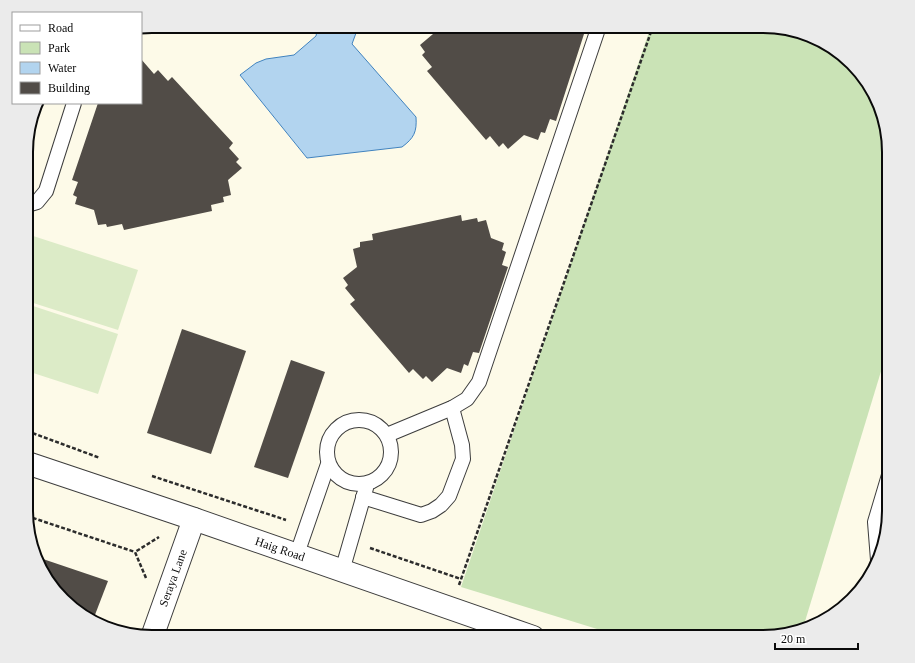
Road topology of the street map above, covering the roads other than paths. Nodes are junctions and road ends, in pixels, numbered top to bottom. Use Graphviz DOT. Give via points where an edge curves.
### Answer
graph roads {
  1 [pos="597,33"];
  2 [pos="74,104"];
  3 [pos="33,203"];
  4 [pos="452,408"];
  5 [pos="387,435"];
  6 [pos="328,464"];
  7 [pos="33,465"];
  8 [pos="365,491"];
  9 [pos="882,498"];
  10 [pos="194,519"];
  11 [pos="877,546"];
  12 [pos="297,554"];
  13 [pos="342,570"];
  14 [pos="154,630"];
  15 [pos="513,630"];
  1 -- 4 [label="lane" via="479,382 467,398"];
  2 -- 3 [label="lane" via="46,191"];
  4 -- 5 [label="lane"];
  4 -- 8 [label="lane" via="463,459 449,496 441,505 421,515"];
  5 -- 6 [label="lane" via="379,426 368,421 344,423 328,440"];
  5 -- 8 [label="lane" via="391,446 391,459 387,470"];
  6 -- 8 [label="lane" via="334,474 344,482"];
  6 -- 12 [label="lane"];
  7 -- 10 [label="street, Haig Road"];
  8 -- 13 [label="lane"];
  9 -- 11 [label="lane" via="875,522"];
  10 -- 12 [label="street, Haig Road"];
  10 -- 14 [label="street, Seraya Lane"];
  12 -- 13 [label="street, Haig Road"];
  13 -- 15 [label="street, Haig Road"];
}
